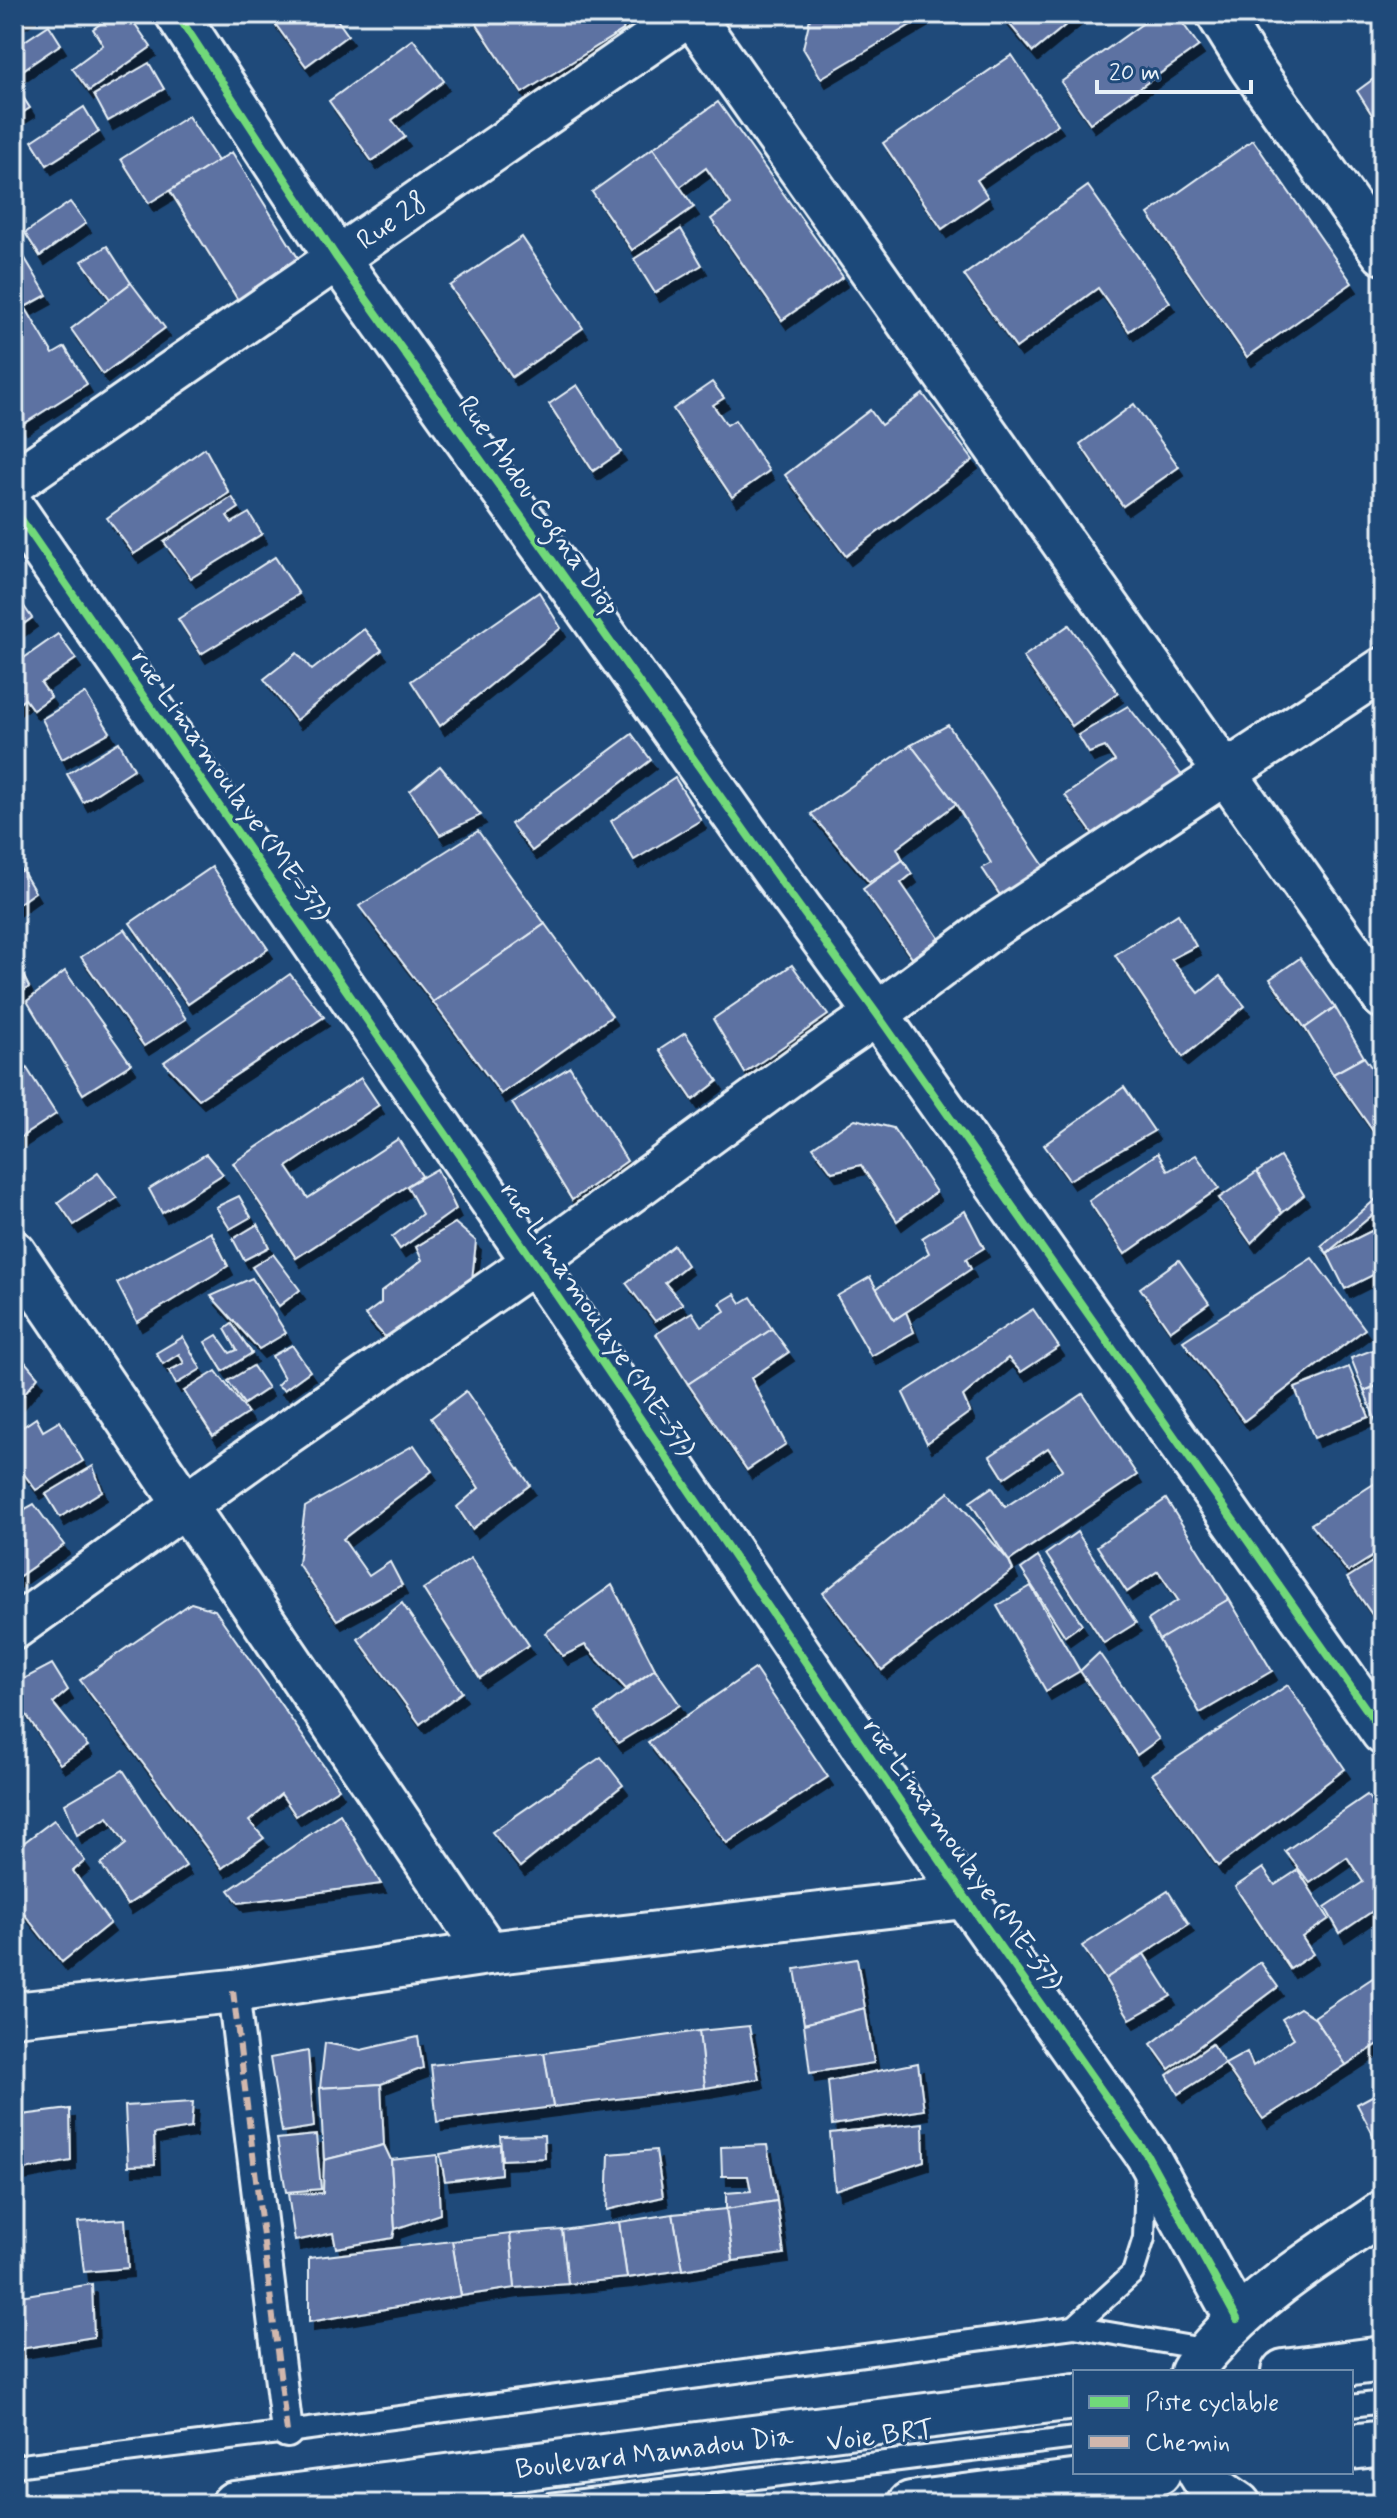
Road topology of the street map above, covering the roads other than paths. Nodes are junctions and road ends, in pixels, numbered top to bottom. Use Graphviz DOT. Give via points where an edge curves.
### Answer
graph roads {
  1 [pos="177,14"];
  2 [pos="690,14"];
  3 [pos="1218,14"];
  4 [pos="1383,253"];
  5 [pos="337,258"];
  6 [pos="14,482"];
  7 [pos="14,509"];
  8 [pos="1383,669"];
  9 [pos="1226,774"];
  10 [pos="1383,997"];
  11 [pos="877,1014"];
  12 [pos="14,1252"];
  13 [pos="534,1262"];
  14 [pos="186,1507"];
  15 [pos="14,1628"];
  16 [pos="1383,1733"];
  17 [pos="965,1897"];
  18 [pos="488,1953"];
  19 [pos="233,1991"];
  20 [pos="17,2009"];
  21 [pos="1147,2155"];
  22 [pos="1383,2212"];
  23 [pos="1237,2319"];
  24 [pos="1074,2327"];
  25 [pos="1383,2359"];
  26 [pos="1200,2361"];
  27 [pos="1299,2370"];
  28 [pos="1073,2397"];
  29 [pos="1383,2402"];
  30 [pos="1353,2406"];
  31 [pos="287,2432"];
  32 [pos="1073,2438"];
  33 [pos="1383,2443"];
  34 [pos="1353,2447"];
  35 [pos="14,2466"];
  36 [pos="1143,2474"];
  37 [pos="234,2504"];
  38 [pos="550,2504"];
  39 [pos="911,2504"];
  1 -- 5 [label="street, Rue Abdou Cogna Diop"];
  2 -- 5 [label="street, Rue 28"];
  2 -- 9 [label="street"];
  3 -- 4 [label="street"];
  5 -- 6 [label="street, Rue 28"];
  5 -- 11 [label="street, Rue Abdou Cogna Diop"];
  7 -- 13 [label="street, rue Limamoulaye (ME-37)"];
  8 -- 9 [label="street"];
  9 -- 10 [label="street"];
  9 -- 11 [label="street" via="994,926"];
  11 -- 13 [label="street"];
  11 -- 16 [label="street, Rue Abdou Cogna Diop"];
  12 -- 14 [label="street"];
  13 -- 14 [label="street"];
  13 -- 17 [label="street, rue Limamoulaye (ME-37)"];
  14 -- 15 [label="street"];
  14 -- 18 [label="street"];
  17 -- 18 [label="street"];
  17 -- 21 [label="street, rue Limamoulaye (ME-37)"];
  18 -- 19 [label="street"];
  19 -- 20 [label="street"];
  19 -- 31 [label="street"];
  21 -- 23 [label="street, rue Limamoulaye (ME-37)"];
  21 -- 24 [label="lane" via="1144,2238 1133,2273"];
  22 -- 23 [label="street"];
  23 -- 26 [label="street"];
  24 -- 26 [label="lane"];
  24 -- 31 [label="lane"];
  25 -- 27 [label="street"];
  28 -- 37 [label="street, Boulevard Mamadou Dia"];
  29 -- 30 [label="lane"];
  31 -- 35 [label="lane"];
  32 -- 38 [label="lane, Voie BRT"];
  33 -- 34 [label="street"];
  36 -- 39 [label="street"];
}
